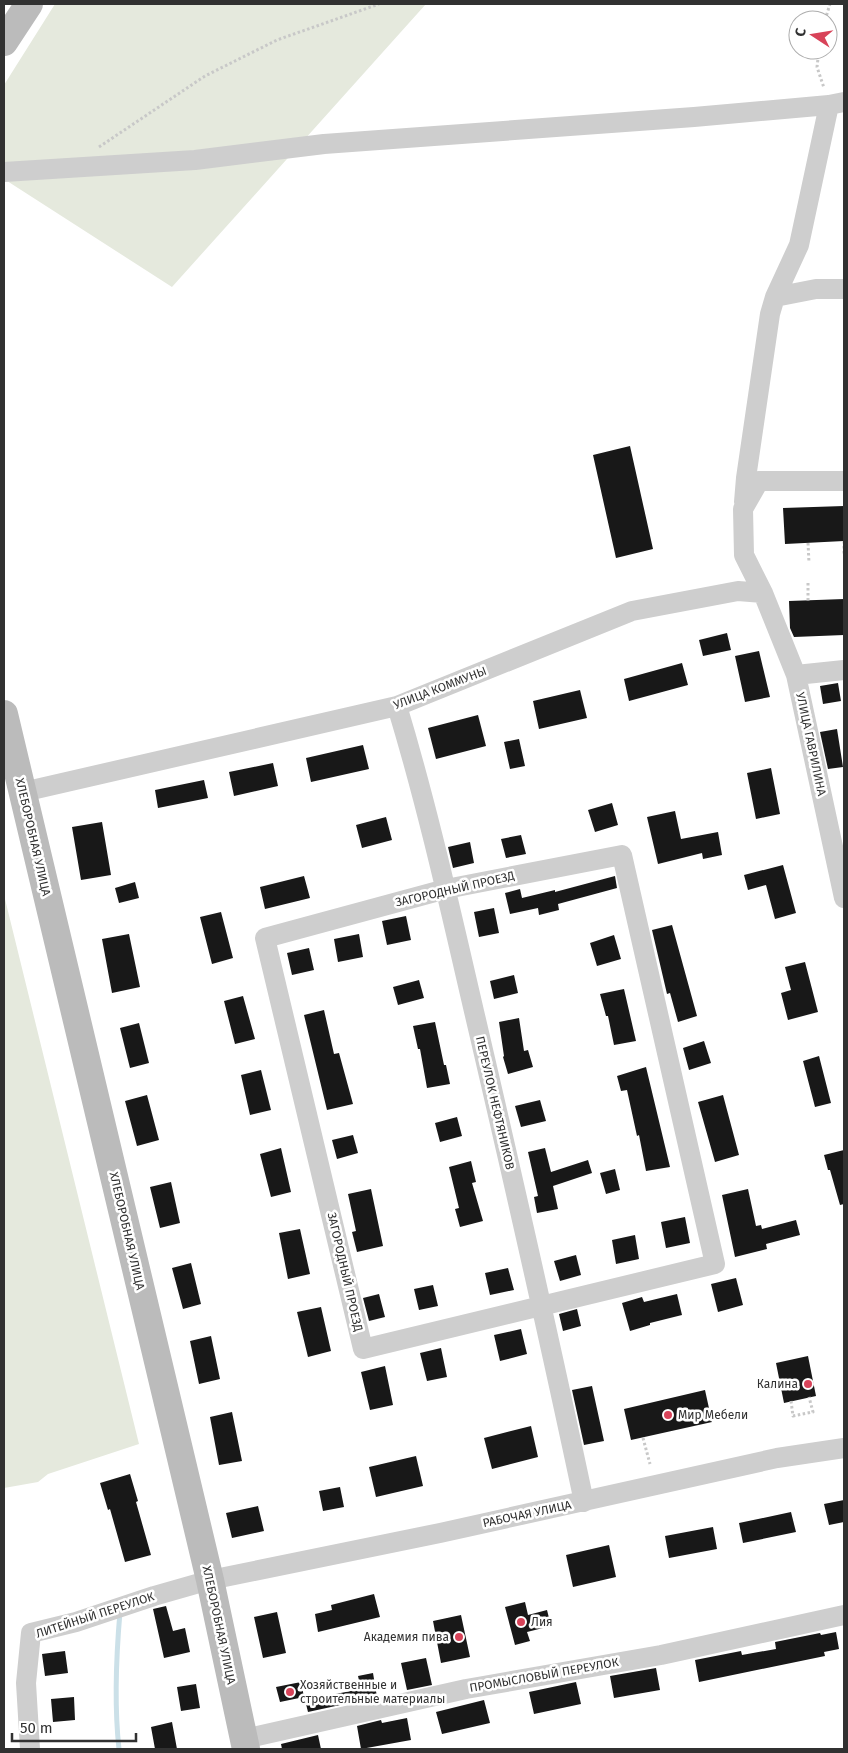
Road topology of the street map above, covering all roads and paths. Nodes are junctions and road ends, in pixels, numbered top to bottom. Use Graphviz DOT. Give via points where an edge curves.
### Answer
graph roads {
  1 [pos="28,4"];
  2 [pos="379,4"];
  3 [pos="4,42"];
  4 [pos="818,60"];
  5 [pos="838,103"];
  6 [pos="69,168"];
  7 [pos="4,172"];
  8 [pos="844,288"];
  9 [pos="775,297"];
  10 [pos="844,481"];
  11 [pos="743,509"];
  12 [pos="844,542"];
  13 [pos="808,543"];
  14 [pos="844,554"];
  15 [pos="809,564"];
  16 [pos="808,584"];
  17 [pos="763,593"];
  18 [pos="808,601"];
  19 [pos="844,670"];
  20 [pos="796,675"];
  21 [pos="397,706"];
  22 [pos="4,714"];
  23 [pos="23,792"];
  24 [pos="840,860"];
  25 [pos="446,889"];
  26 [pos="844,898"];
  27 [pos="542,1305"];
  28 [pos="809,1397"];
  29 [pos="791,1401"];
  30 [pos="644,1438"];
  31 [pos="844,1448"];
  32 [pos="650,1464"];
  33 [pos="584,1502"];
  34 [pos="210,1580"];
  35 [pos="844,1615"];
  36 [pos="245,1744"];
  37 [pos="30,1749"];
  1 -- 3 [label="main road"];
  2 -- 6 [label="path" via="277,40 205,76"];
  4 -- 5 [label="path" via="824,91"];
  5 -- 6 [label="street" via="694,118 324,144 195,160"];
  5 -- 9 [label="street, УЛИЦА ГАВРИЛИНА" via="799,245"];
  6 -- 7 [label="street"];
  8 -- 9 [label="street" via="816,289"];
  9 -- 11 [label="street, УЛИЦА ГАВРИЛИНА"];
  10 -- 11 [label="street" via="759,481"];
  11 -- 17 [label="street, УЛИЦА ГАВРИЛИНА" via="744,554"];
  12 -- 14 [label="path"];
  13 -- 15 [label="path"];
  16 -- 18 [label="path"];
  17 -- 20 [label="street, УЛИЦА ГАВРИЛИНА"];
  17 -- 21 [label="street, УЛИЦА КОММУНЫ" via="738,591 632,611"];
  19 -- 20 [label="street"];
  20 -- 24 [label="street, УЛИЦА ГАВРИЛИНА"];
  21 -- 23 [label="street, УЛИЦА КОММУНЫ"];
  21 -- 25 [label="street, ПЕРЕУЛОК НЕФТЯНИКОВ"];
  22 -- 23 [label="main road, ХЛЕБОРОБНАЯ УЛИЦА"];
  23 -- 34 [label="main road, ХЛЕБОРОБНАЯ УЛИЦА"];
  24 -- 26 [label="street, УЛИЦА ГАВРИЛИНА"];
  25 -- 27 [label="street, ПЕРЕУЛОК НЕФТЯНИКОВ"];
  25 -- 27 [label="street, ЗАГОРОДНЫЙ ПРОЕЗД" via="622,855 715,1264"];
  25 -- 27 [label="street, ЗАГОРОДНЫЙ ПРОЕЗД" via="265,938 363,1349"];
  27 -- 33 [label="street, ПЕРЕУЛОК НЕФТЯНИКОВ"];
  28 -- 29 [label="path" via="813,1412 793,1416"];
  30 -- 32 [label="path"];
  31 -- 33 [label="street, РАБОЧАЯ УЛИЦА" via="777,1458"];
  33 -- 34 [label="street, РАБОЧАЯ УЛИЦА"];
  34 -- 36 [label="main road, ХЛЕБОРОБНАЯ УЛИЦА"];
  34 -- 37 [label="street, ЛИТЕЙНЫЙ ПЕРЕУЛОК" via="31,1634 26,1683"];
  35 -- 36 [label="street, ПРОМЫСЛОВЫЙ ПЕРЕУЛОК" via="661,1655 466,1689"];
}
